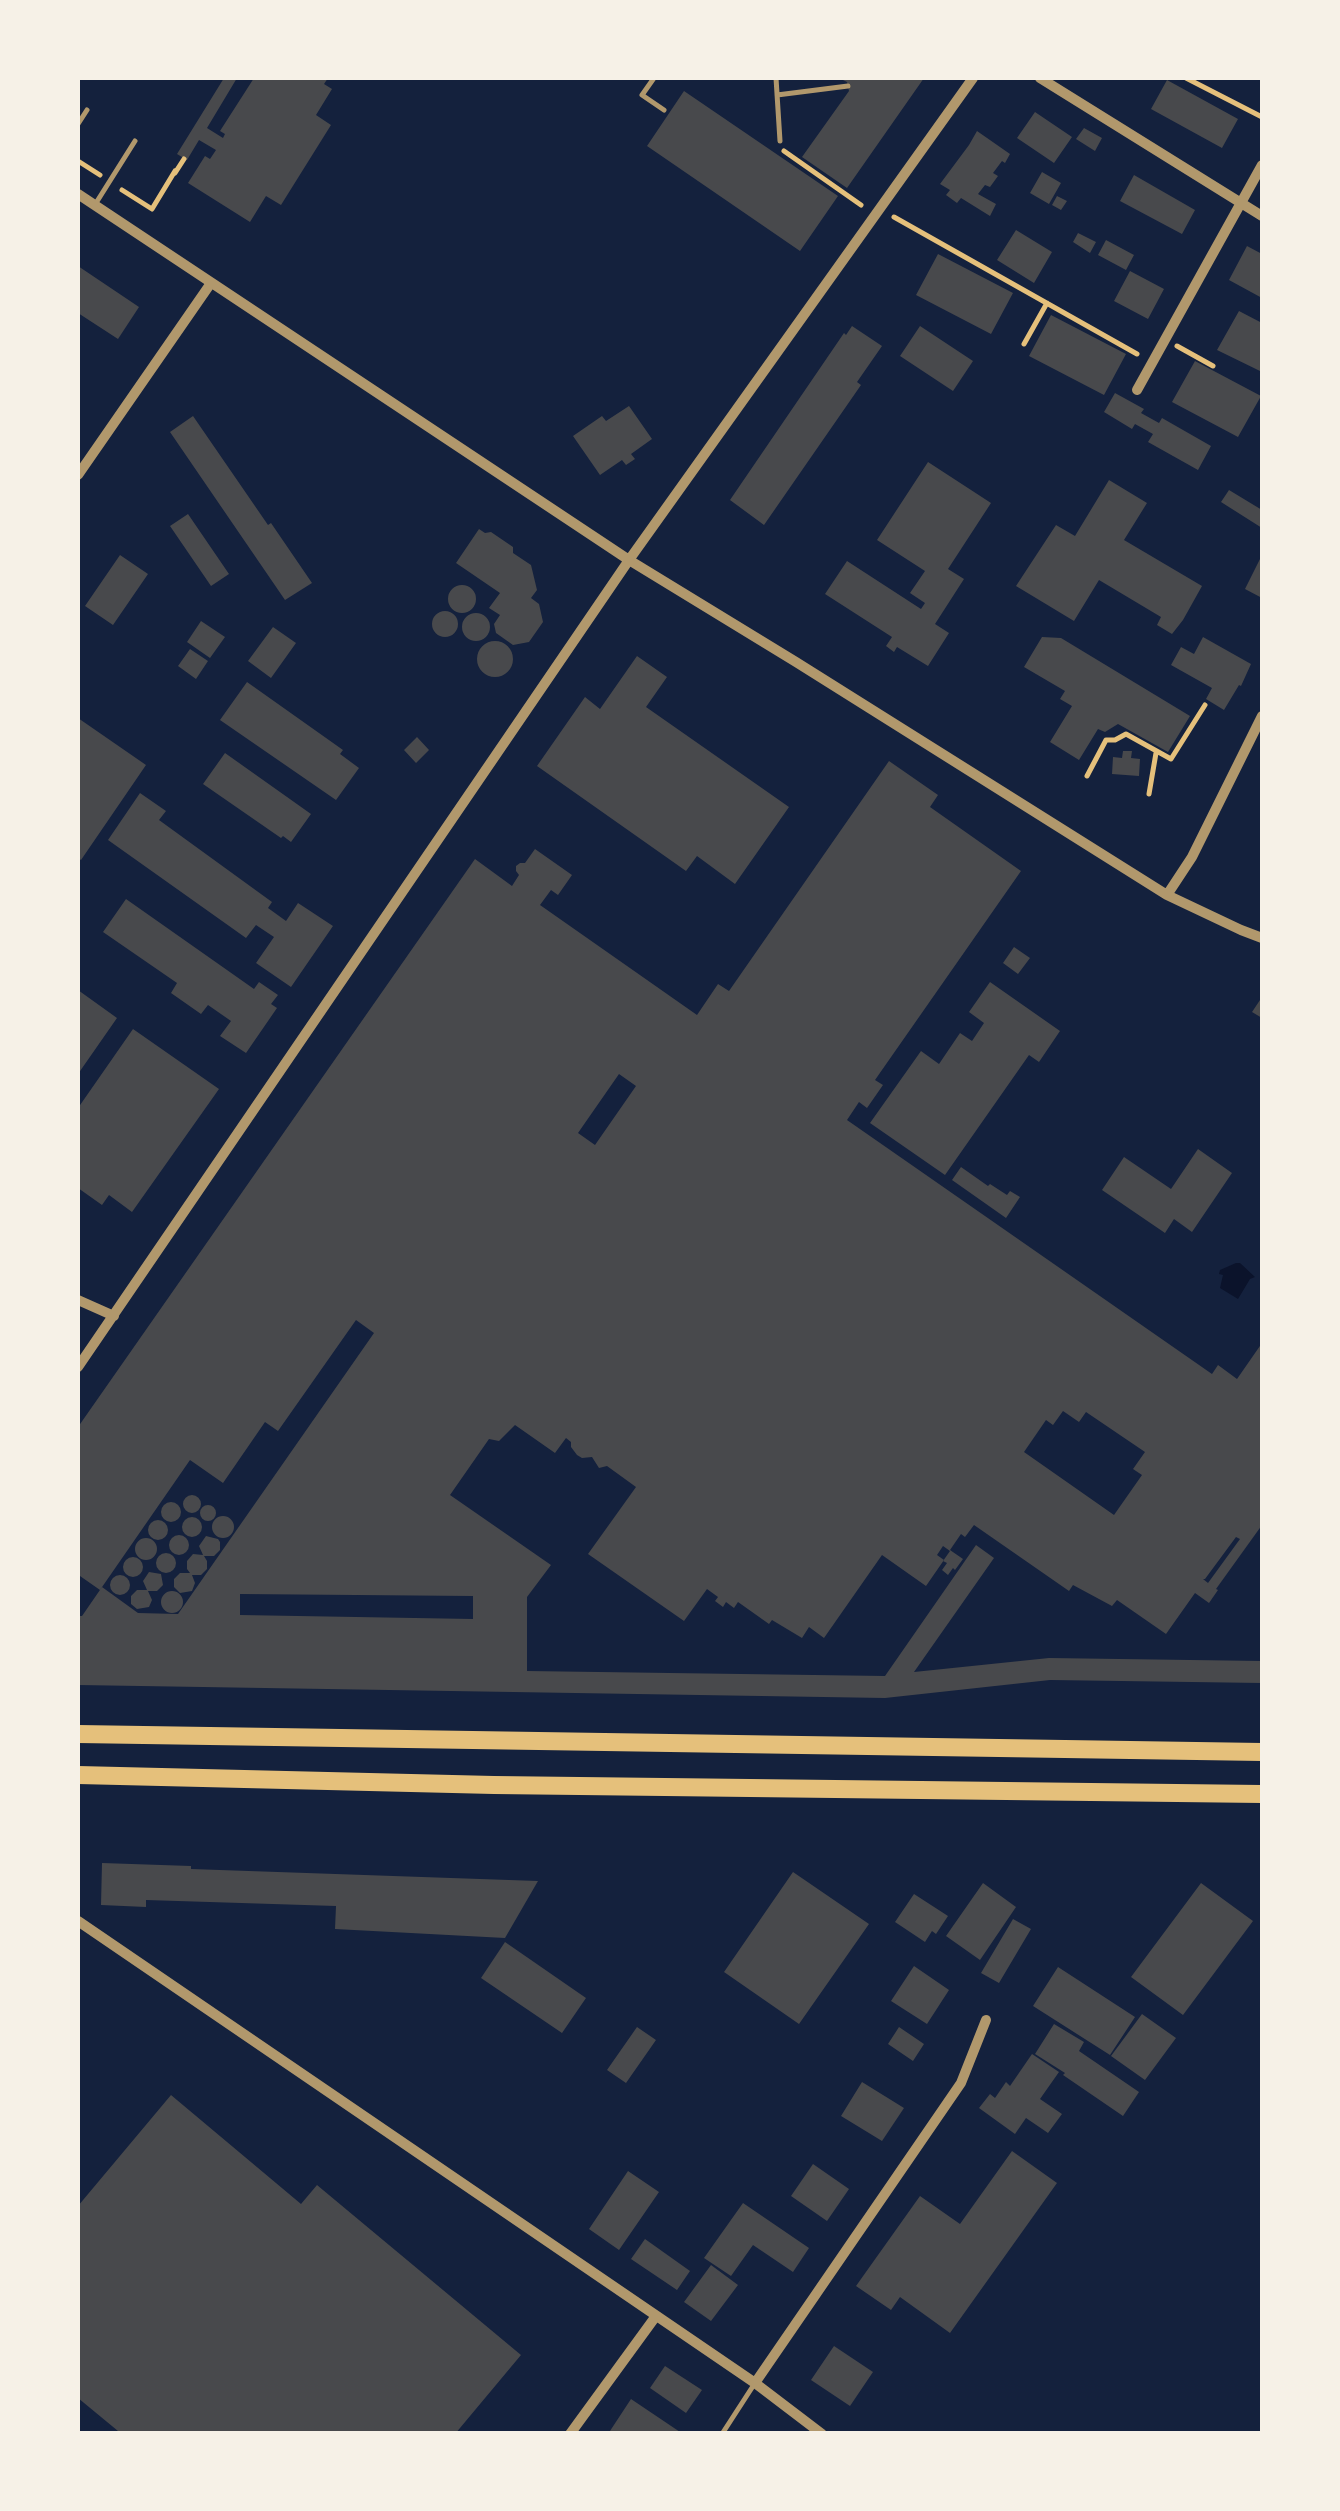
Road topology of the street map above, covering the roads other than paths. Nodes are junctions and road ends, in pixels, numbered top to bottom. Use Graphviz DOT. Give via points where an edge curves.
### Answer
graph roads {
  1 [pos="651,78"];
  2 [pos="776,78"];
  3 [pos="972,78"];
  4 [pos="1040,78"];
  5 [pos="848,86"];
  6 [pos="778,95"];
  7 [pos="86,110"];
  8 [pos="664,110"];
  9 [pos="78,124"];
  10 [pos="135,140"];
  11 [pos="780,140"];
  12 [pos="1262,165"];
  13 [pos="78,194"];
  14 [pos="1240,204"];
  15 [pos="94,206"];
  16 [pos="1262,216"];
  17 [pos="212,283"];
  18 [pos="1138,390"];
  19 [pos="78,475"];
  20 [pos="629,560"];
  21 [pos="1262,716"];
  22 [pos="1166,894"];
  23 [pos="1262,938"];
  24 [pos="78,1300"];
  25 [pos="114,1316"];
  26 [pos="78,1367"];
  27 [pos="78,1734"];
  28 [pos="1262,1752"];
  29 [pos="78,1775"];
  30 [pos="1262,1794"];
  31 [pos="78,1921"];
  32 [pos="986,2020"];
  33 [pos="656,2316"];
  34 [pos="755,2383"];
  35 [pos="570,2434"];
  36 [pos="722,2434"];
  37 [pos="822,2434"];
  1 -- 8 [label="lane" via="642,94"];
  2 -- 6 [label="lane"];
  3 -- 20 [label="street"];
  4 -- 14 [label="street"];
  5 -- 6 [label="lane"];
  6 -- 11 [label="lane"];
  7 -- 9 [label="lane"];
  10 -- 15 [label="lane"];
  12 -- 14 [label="street"];
  13 -- 15 [label="street"];
  14 -- 16 [label="street"];
  14 -- 18 [label="street"];
  15 -- 17 [label="street"];
  17 -- 19 [label="street"];
  17 -- 20 [label="street"];
  20 -- 22 [label="street"];
  20 -- 25 [label="street"];
  21 -- 22 [label="street" via="1192,857"];
  22 -- 23 [label="street"];
  24 -- 25 [label="street"];
  25 -- 26 [label="street"];
  27 -- 28 [label="highway"];
  29 -- 30 [label="highway"];
  31 -- 33 [label="street"];
  32 -- 34 [label="street" via="961,2083"];
  33 -- 34 [label="street"];
  33 -- 35 [label="street"];
  34 -- 36 [label="lane"];
  34 -- 37 [label="street"];
}
